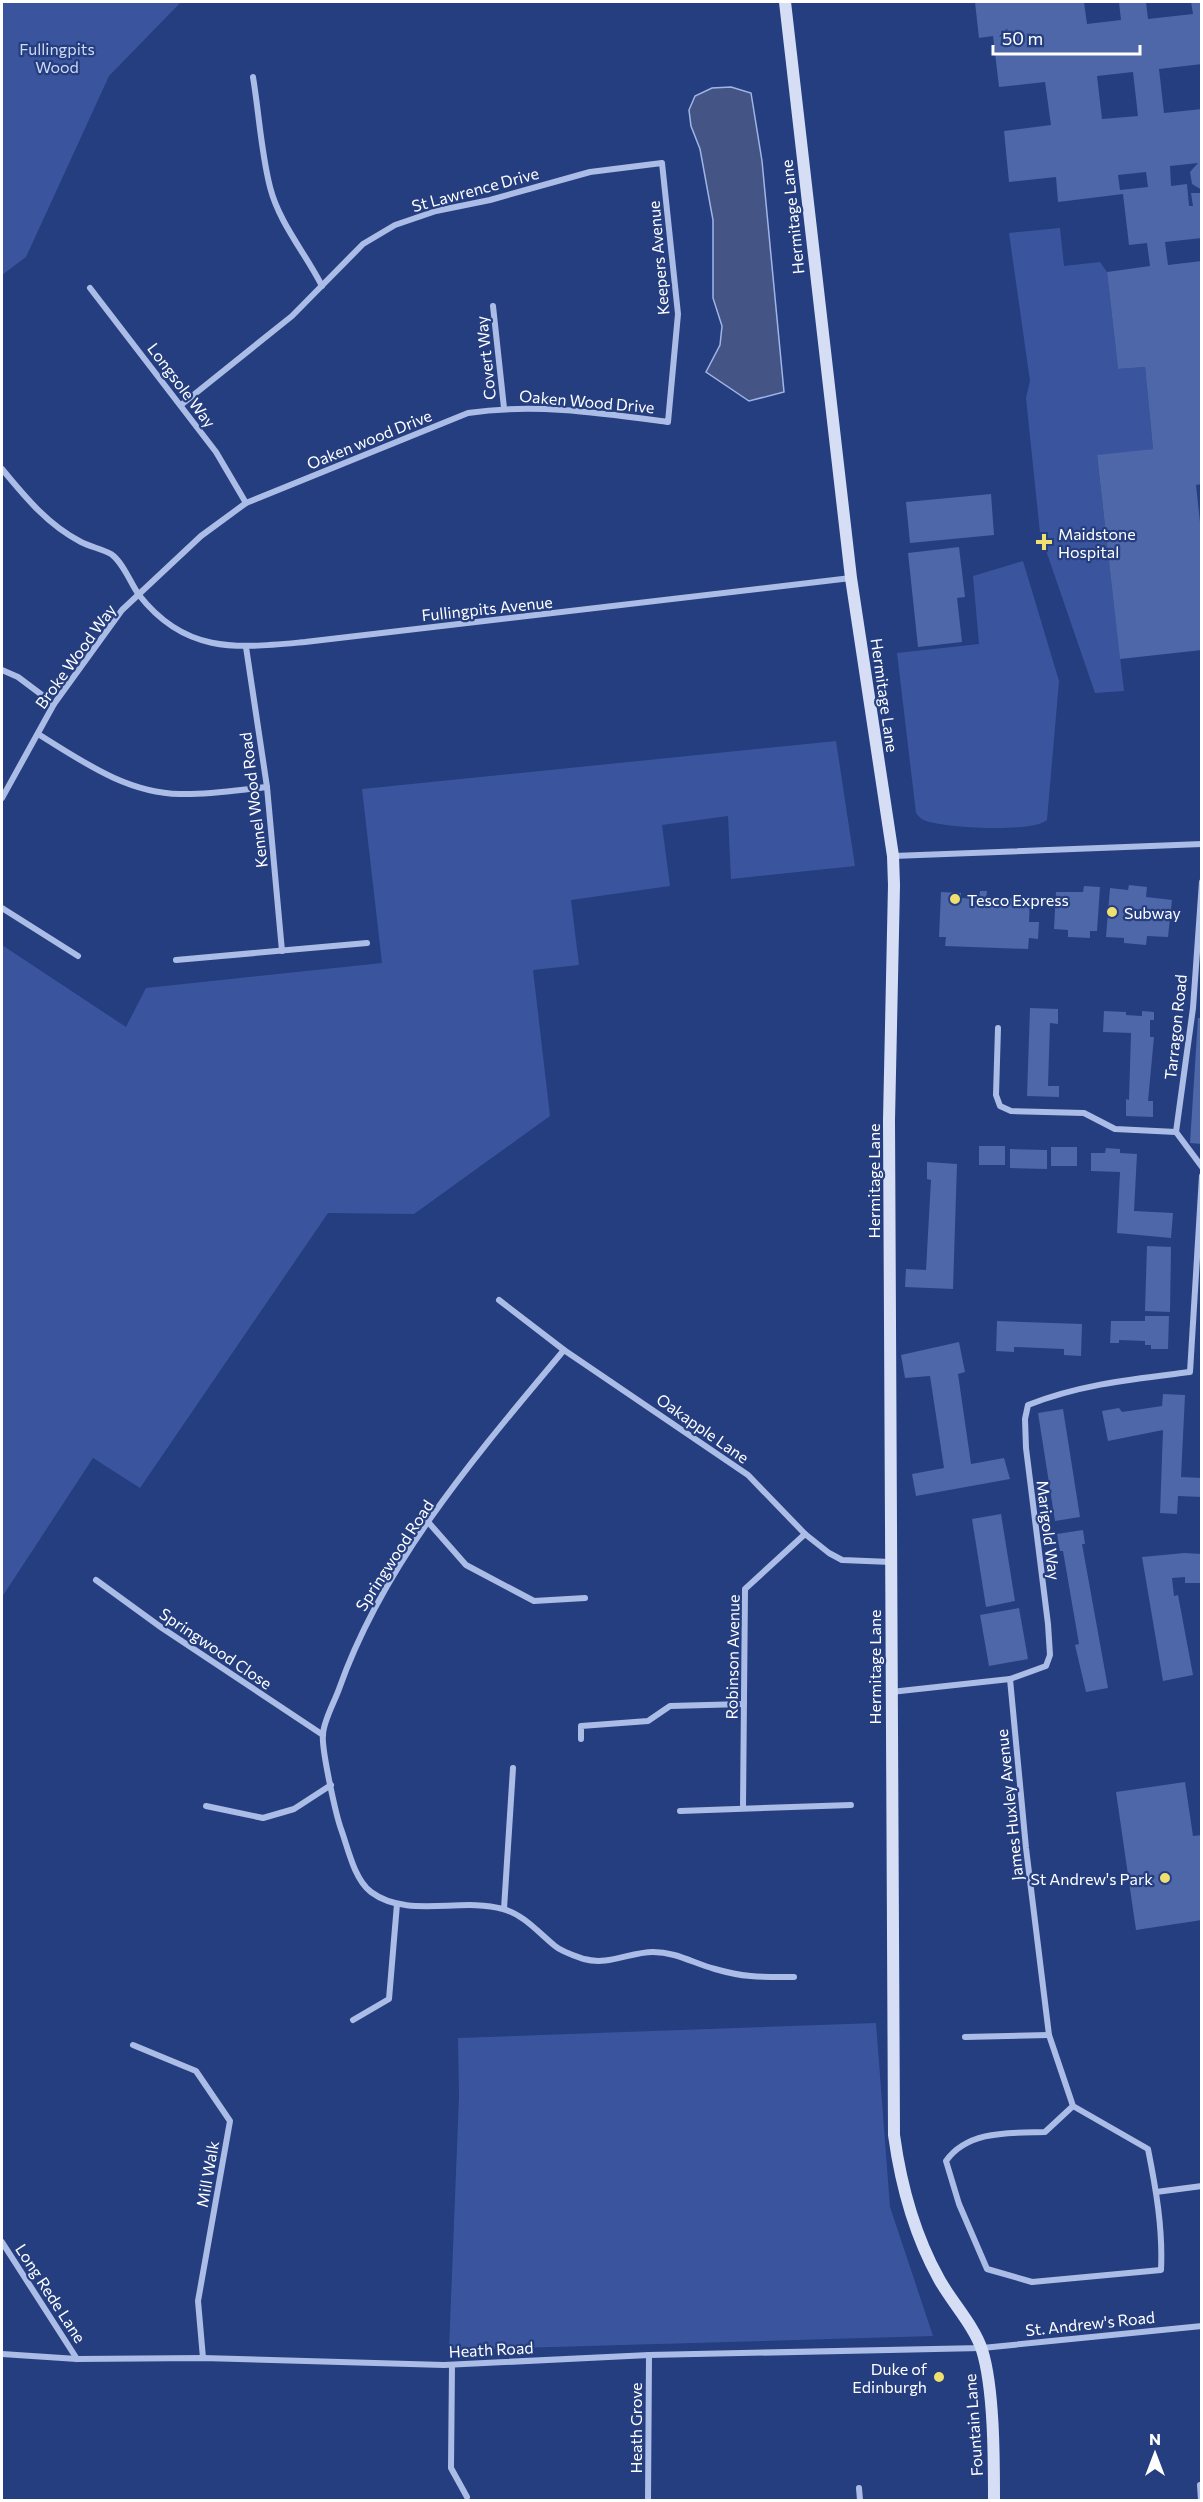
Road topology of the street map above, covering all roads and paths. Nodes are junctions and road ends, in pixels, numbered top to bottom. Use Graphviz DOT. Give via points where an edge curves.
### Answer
graph roads {
  1 [pos="785,2"];
  2 [pos="253,77"];
  3 [pos="662,163"];
  4 [pos="322,286"];
  5 [pos="90,288"];
  6 [pos="493,306"];
  7 [pos="181,405"];
  8 [pos="504,408"];
  9 [pos="668,422"];
  10 [pos="4,472"];
  11 [pos="246,503"];
  12 [pos="851,578"];
  13 [pos="140,596"];
  14 [pos="246,647"];
  15 [pos="2,670"];
  16 [pos="54,704"];
  17 [pos="38,734"];
  18 [pos="267,787"];
  19 [pos="2,798"];
  20 [pos="1202,844"];
  21 [pos="893,856"];
  22 [pos="1202,882"];
  23 [pos="2,908"];
  24 [pos="367,943"];
  25 [pos="282,951"];
  26 [pos="78,956"];
  27 [pos="176,960"];
  28 [pos="998,1028"];
  29 [pos="1176,1132"];
  30 [pos="1202,1167"];
  31 [pos="1202,1176"];
  32 [pos="500,1300"];
  33 [pos="564,1350"];
  34 [pos="429,1523"];
  35 [pos="805,1534"];
  36 [pos="892,1562"];
  37 [pos="96,1580"];
  38 [pos="585,1598"];
  39 [pos="1010,1679"];
  40 [pos="890,1692"];
  41 [pos="744,1704"];
  42 [pos="322,1735"];
  43 [pos="581,1739"];
  44 [pos="513,1768"];
  45 [pos="331,1785"];
  46 [pos="850,1805"];
  47 [pos="206,1806"];
  48 [pos="743,1807"];
  49 [pos="680,1811"];
  50 [pos="397,1904"];
  51 [pos="504,1909"];
  52 [pos="794,1977"];
  53 [pos="353,2019"];
  54 [pos="1048,2035"];
  55 [pos="965,2037"];
  56 [pos="133,2045"];
  57 [pos="1073,2106"];
  58 [pos="1202,2186"];
  59 [pos="1156,2192"];
  60 [pos="2,2242"];
  61 [pos="1202,2326"];
  62 [pos="982,2348"];
  63 [pos="2,2354"];
  64 [pos="649,2355"];
  65 [pos="203,2358"];
  66 [pos="77,2359"];
  67 [pos="452,2365"];
  68 [pos="1200,2485"];
  69 [pos="859,2488"];
  70 [pos="467,2497"];
  71 [pos="648,2500"];
  72 [pos="860,2500"];
  73 [pos="994,2500"];
  74 [pos="1201,2500"];
  1 -- 12 [label="main road, Hermitage Lane"];
  2 -- 4 [label="street" via="270,188 285,223"];
  3 -- 4 [label="street, St Lawrence Drive" via="590,172 395,225 363,244"];
  3 -- 9 [label="street, Keepers Avenue" via="678,314"];
  4 -- 7 [label="street, St Lawrence Drive" via="292,316"];
  5 -- 7 [label="street, Longsole Way"];
  6 -- 8 [label="street, Covert Way"];
  7 -- 11 [label="street, Longsole Way" via="216,452"];
  8 -- 9 [label="street, Oaken Wood Drive" via="577,410"];
  8 -- 11 [label="street, Oaken wood Drive" via="468,412"];
  10 -- 13 [label="street, Fullingpits Avenue" via="37,511 80,542 113,555"];
  11 -- 13 [label="street" via="201,536"];
  12 -- 14 [label="street, Fullingpits Avenue"];
  12 -- 21 [label="main road, Hermitage Lane"];
  13 -- 14 [label="street, Fullingpits Avenue" via="187,635 215,645"];
  13 -- 16 [label="street, Broke Wood Way" via="122,610"];
  14 -- 18 [label="street, Kennel Wood Road"];
  15 -- 16 [label="street"];
  16 -- 17 [label="street, Broke Wood Way"];
  17 -- 18 [label="street" via="121,782 149,791 180,795"];
  17 -- 19 [label="street, Broke Wood Way"];
  18 -- 25 [label="street, Kennel Wood Road"];
  20 -- 21 [label="street"];
  21 -- 36 [label="main road, Hermitage Lane" via="895,941 889,1120"];
  22 -- 29 [label="street, Tarragon Road" via="1193,1008"];
  23 -- 26 [label="street"];
  24 -- 25 [label="street"];
  25 -- 27 [label="street"];
  28 -- 29 [label="street" via="996,1095 1000,1106 1011,1111 1084,1113 1114,1129"];
  29 -- 30 [label="street"];
  31 -- 39 [label="street, Marigold Way" via="1190,1372 1094,1384 1028,1405 1026,1448 1050,1655 1046,1666"];
  32 -- 33 [label="street, Oakapple Lane"];
  33 -- 34 [label="street, Springwood Road" via="477,1454"];
  33 -- 35 [label="street, Oakapple Lane" via="747,1475"];
  34 -- 38 [label="street" via="466,1564 534,1601"];
  34 -- 42 [label="street, Springwood Road" via="373,1607"];
  35 -- 36 [label="street, Oakapple Lane" via="842,1560"];
  35 -- 41 [label="street, Robinson Avenue" via="745,1589"];
  36 -- 40 [label="main road, Hermitage Lane"];
  37 -- 42 [label="street, Springwood Close"];
  39 -- 40 [label="street, Marigold Way"];
  39 -- 54 [label="street, James Huxley Avenue"];
  40 -- 62 [label="main road, Hermitage Lane" via="894,2135 906,2200 921,2241 938,2278"];
  41 -- 43 [label="street" via="670,1707 648,1721 581,1726"];
  41 -- 48 [label="street, Robinson Avenue"];
  42 -- 45 [label="street, Springwood Road"];
  44 -- 51 [label="street"];
  45 -- 47 [label="street" via="294,1809 264,1818"];
  45 -- 50 [label="street, Springwood Road" via="338,1820 356,1871 370,1891"];
  46 -- 48 [label="street"];
  48 -- 49 [label="street"];
  50 -- 51 [label="street, Springwood Road"];
  50 -- 53 [label="street" via="389,1999"];
  51 -- 52 [label="street, Springwood Road" via="535,1927 557,1948 587,1960 608,1961 651,1952 675,1954 712,1969 755,1979"];
  54 -- 55 [label="street"];
  54 -- 57 [label="street, James Huxley Avenue"];
  56 -- 65 [label="street, Mill Walk" via="196,2071 230,2121 198,2301"];
  57 -- 59 [label="street" via="1148,2149"];
  57 -- 59 [label="street" via="1045,2132 1001,2133 967,2141 955,2148 946,2161 959,2204 987,2269 1032,2282 1161,2270"];
  58 -- 59 [label="street"];
  60 -- 66 [label="street, Long Rede Lane"];
  61 -- 62 [label="street, St. Andrew's Road"];
  62 -- 64 [label="street, Heath Road"];
  62 -- 73 [label="main road, Fountain Lane" via="988,2377"];
  63 -- 66 [label="street, Heath Road"];
  64 -- 67 [label="street, Heath Road"];
  64 -- 71 [label="street, Heath Grove"];
  65 -- 66 [label="street, Heath Road"];
  65 -- 67 [label="street, Heath Road"];
  67 -- 70 [label="street" via="451,2468"];
  68 -- 74 [label="street"];
  69 -- 72 [label="street"];
}
